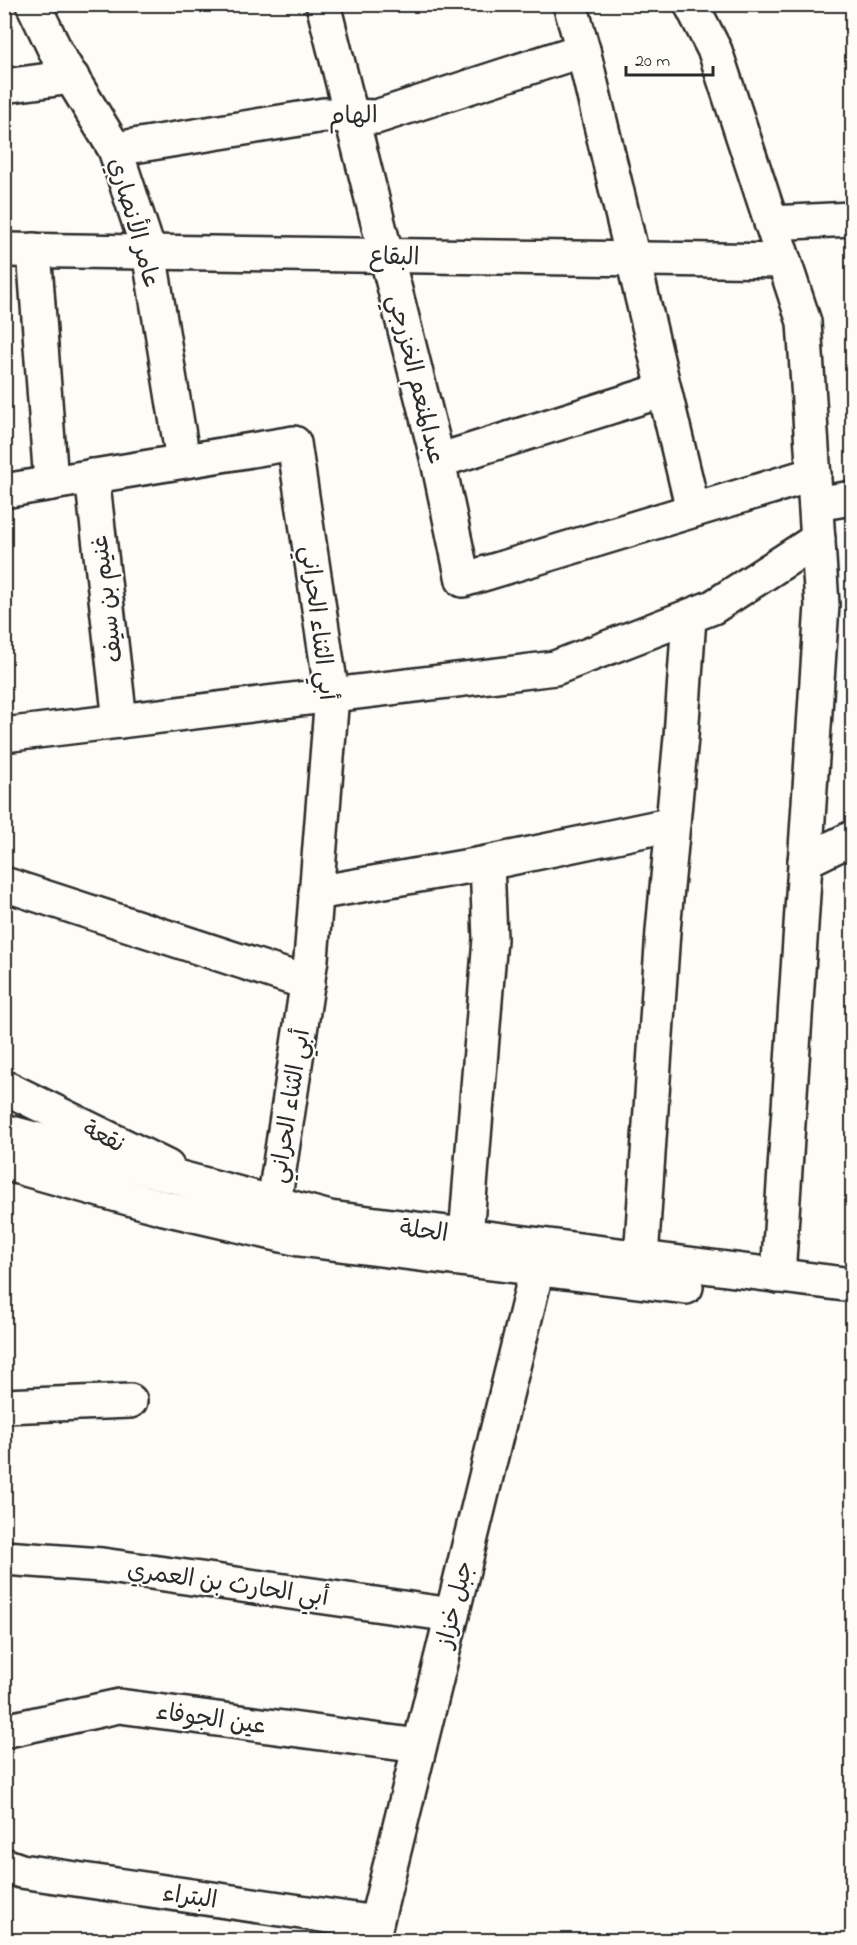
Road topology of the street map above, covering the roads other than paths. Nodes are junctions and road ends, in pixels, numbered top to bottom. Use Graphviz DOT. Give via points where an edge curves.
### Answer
graph roads {
  1 [pos="33,4"];
  2 [pos="323,4"];
  3 [pos="570,4"];
  4 [pos="691,4"];
  5 [pos="583,50"];
  6 [pos="72,77"];
  7 [pos="4,86"];
  8 [pos="351,116"];
  9 [pos="115,149"];
  10 [pos="852,219"];
  11 [pos="771,223"];
  12 [pos="19,250"];
  13 [pos="149,252"];
  14 [pos="386,256"];
  15 [pos="634,259"];
  16 [pos="784,261"];
  17 [pos="664,390"];
  18 [pos="183,460"];
  19 [pos="438,461"];
  20 [pos="92,476"];
  21 [pos="51,483"];
  22 [pos="815,489"];
  23 [pos="4,491"];
  24 [pos="852,498"];
  25 [pos="693,510"];
  26 [pos="818,539"];
  27 [pos="689,617"];
  28 [pos="332,695"];
  29 [pos="120,721"];
  30 [pos="4,735"];
  31 [pos="673,824"];
  32 [pos="852,838"];
  33 [pos="805,861"];
  34 [pos="487,863"];
  35 [pos="4,884"];
  36 [pos="316,892"];
  37 [pos="308,983"];
  38 [pos="4,1087"];
  39 [pos="4,1131"];
  40 [pos="4,1163"];
  41 [pos="204,1185"];
  42 [pos="274,1203"];
  43 [pos="466,1236"];
  44 [pos="641,1258"];
  45 [pos="537,1269"];
  46 [pos="778,1276"];
  47 [pos="852,1285"];
  48 [pos="852,1307"];
  49 [pos="130,1401"];
  50 [pos="4,1406"];
  51 [pos="4,1558"];
  52 [pos="452,1615"];
  53 [pos="4,1731"];
  54 [pos="419,1746"];
  55 [pos="4,1865"];
  56 [pos="374,1932"];
  1 -- 6 [label="street, عامر الأنصاري"];
  2 -- 8 [label="street, عبدالمنعم الخزرجي"];
  3 -- 5 [label="street"];
  4 -- 11 [label="street" via="715,51"];
  5 -- 8 [label="street, الهام" via="376,117"];
  5 -- 15 [label="street"];
  6 -- 7 [label="street"];
  6 -- 9 [label="street, عامر الأنصاري"];
  8 -- 9 [label="street, الهام" via="324,115"];
  8 -- 14 [label="street, عبدالمنعم الخزرجي"];
  9 -- 13 [label="street, عامر الأنصاري"];
  10 -- 11 [label="street"];
  11 -- 16 [label="street"];
  12 -- 13 [label="street, البقاع"];
  12 -- 21 [label="street"];
  13 -- 14 [label="street, البقاع"];
  13 -- 18 [label="street, عامر الأنصاري"];
  14 -- 15 [label="street, البقاع"];
  14 -- 19 [label="street, عبدالمنعم الخزرجي"];
  15 -- 16 [label="street, البقاع"];
  15 -- 17 [label="street"];
  16 -- 22 [label="street" via="804,322"];
  17 -- 19 [label="street"];
  17 -- 25 [label="street"];
  18 -- 20 [label="street, أبي الثناء الحراني"];
  18 -- 28 [label="street, أبي الثناء الحراني" via="294,442"];
  19 -- 25 [label="street, عبدالمنعم الخزرجي" via="463,580"];
  20 -- 21 [label="street, أبي الثناء الحراني"];
  20 -- 29 [label="street, غنيم بن سيف"];
  21 -- 23 [label="street, أبي الثناء الحراني"];
  22 -- 24 [label="street"];
  22 -- 25 [label="street"];
  22 -- 26 [label="street"];
  26 -- 27 [label="street" via="713,607"];
  26 -- 33 [label="street" via="822,605"];
  27 -- 28 [label="street" via="555,668"];
  27 -- 31 [label="street"];
  28 -- 29 [label="street"];
  28 -- 36 [label="street, أبي الثناء الحراني"];
  29 -- 30 [label="street"];
  31 -- 34 [label="street"];
  31 -- 44 [label="street"];
  32 -- 33 [label="street"];
  33 -- 46 [label="street"];
  34 -- 36 [label="street"];
  34 -- 43 [label="street" via="490,939"];
  35 -- 37 [label="street"];
  36 -- 37 [label="street, أبي الثناء الحراني"];
  37 -- 42 [label="street, أبي الثناء الحراني"];
  38 -- 41 [label="street, نقعة"];
  39 -- 41 [label="street, الحلة"];
  40 -- 45 [label="street, الحلة" via="164,1208 299,1239"];
  41 -- 42 [label="street, الحلة"];
  42 -- 43 [label="street, الحلة" via="330,1218"];
  43 -- 44 [label="street, الحلة"];
  44 -- 46 [label="street, الحلة"];
  45 -- 48 [label="street, الحلة"];
  45 -- 52 [label="street, جبل خزاز"];
  46 -- 47 [label="street, الحلة"];
  49 -- 50 [label="street"];
  51 -- 52 [label="street, أبي الحارث بن العمري" via="102,1565"];
  52 -- 54 [label="street, جبل خزاز"];
  53 -- 54 [label="street, عين الجوفاء" via="119,1706"];
  54 -- 56 [label="street, جبل خزاز"];
  55 -- 56 [label="street, البتراء"];
}
